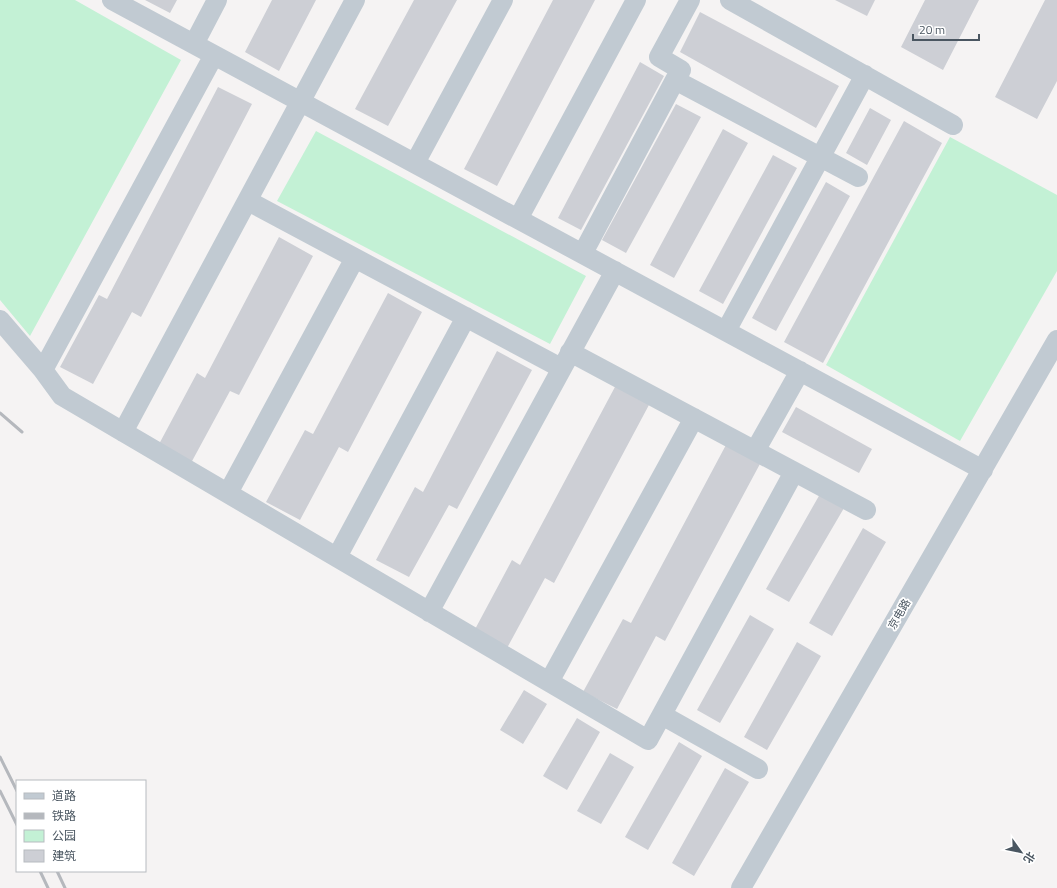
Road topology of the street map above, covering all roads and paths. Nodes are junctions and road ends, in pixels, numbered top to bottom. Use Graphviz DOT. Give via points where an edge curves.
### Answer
graph roads {
  1 [pos="112,0"];
  2 [pos="217,0"];
  3 [pos="356,0"];
  4 [pos="503,0"];
  5 [pos="636,0"];
  6 [pos="690,0"];
  7 [pos="730,0"];
  8 [pos="194,44"];
  9 [pos="214,55"];
  10 [pos="865,75"];
  11 [pos="675,80"];
  12 [pos="301,102"];
  13 [pos="953,125"];
  14 [pos="821,157"];
  15 [pos="415,163"];
  16 [pos="858,177"];
  17 [pos="248,201"];
  18 [pos="518,219"];
  19 [pos="583,254"];
  20 [pos="355,258"];
  21 [pos="615,271"];
  22 [pos="466,317"];
  23 [pos="0,320"];
  24 [pos="726,331"];
  25 [pos="1057,340"];
  26 [pos="566,360"];
  27 [pos="43,370"];
  28 [pos="800,371"];
  29 [pos="694,418"];
  30 [pos="123,432"];
  31 [pos="755,451"];
  32 [pos="982,470"];
  33 [pos="794,472"];
  34 [pos="228,493"];
  35 [pos="866,510"];
  36 [pos="337,557"];
  37 [pos="429,612"];
  38 [pos="549,682"];
  39 [pos="662,715"];
  40 [pos="758,769"];
  41 [pos="742,888"];
  1 -- 8 [label="street"];
  2 -- 8 [label="street"];
  3 -- 12 [label="street"];
  4 -- 15 [label="street"];
  5 -- 18 [label="street"];
  6 -- 11 [label="street" via="659,57 680,70"];
  7 -- 10 [label="street"];
  8 -- 9 [label="street"];
  9 -- 12 [label="street"];
  9 -- 27 [label="street"];
  10 -- 13 [label="street"];
  10 -- 14 [label="street"];
  11 -- 14 [label="street"];
  11 -- 19 [label="street"];
  12 -- 15 [label="street"];
  12 -- 17 [label="street"];
  14 -- 16 [label="street"];
  14 -- 24 [label="street"];
  15 -- 18 [label="street"];
  17 -- 20 [label="street"];
  17 -- 30 [label="street"];
  18 -- 19 [label="street"];
  19 -- 21 [label="street"];
  20 -- 22 [label="street"];
  20 -- 34 [label="street"];
  21 -- 24 [label="street"];
  21 -- 26 [label="street"];
  22 -- 26 [label="street"];
  22 -- 36 [label="street"];
  23 -- 27 [label="street"];
  24 -- 28 [label="street"];
  25 -- 32 [label="street, 京电路"];
  26 -- 29 [label="street"];
  26 -- 37 [label="street"];
  27 -- 30 [label="street" via="62,396"];
  28 -- 31 [label="street"];
  28 -- 32 [label="street"];
  29 -- 31 [label="street"];
  29 -- 38 [label="street"];
  30 -- 34 [label="street"];
  31 -- 33 [label="street"];
  32 -- 41 [label="street, 京电路"];
  33 -- 35 [label="street"];
  33 -- 39 [label="street"];
  34 -- 36 [label="street"];
  36 -- 37 [label="street"];
  37 -- 38 [label="street"];
  38 -- 39 [label="street" via="648,740"];
  39 -- 40 [label="street"];
}
